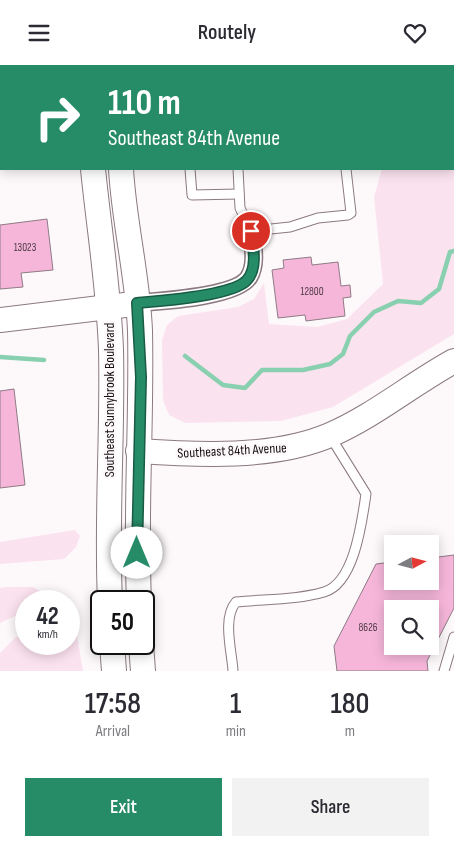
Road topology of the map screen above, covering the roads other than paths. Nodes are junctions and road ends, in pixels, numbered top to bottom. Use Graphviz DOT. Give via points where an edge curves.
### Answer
graph roads {
  1 [pos="93,170"];
  2 [pos="121,170"];
  3 [pos="190,170"];
  4 [pos="238,170"];
  5 [pos="346,170"];
  6 [pos="239,195"];
  7 [pos="251,231"];
  8 [pos="137,303"];
  9 [pos="108,307"];
  10 [pos="0,320"];
  11 [pos="454,361"];
  12 [pos="329,435"];
  13 [pos="138,451"];
  14 [pos="110,590"];
  15 [pos="139,590"];
  16 [pos="454,637"];
  17 [pos="113,655"];
  18 [pos="142,655"];
  19 [pos="114,671"];
  20 [pos="143,671"];
  21 [pos="233,671"];
  22 [pos="444,671"];
  1 -- 9 [label="main road, Southeast Sunnybrook Boulevard"];
  2 -- 8 [label="main road, Southeast Sunnybrook Boulevard"];
  3 -- 6 [label="lane" via="192,195"];
  4 -- 6 [label="lane"];
  5 -- 7 [label="lane" via="351,213 348,215"];
  6 -- 7 [label="lane" via="240,208"];
  7 -- 8 [label="street" via="253,260 246,281 234,288 208,294"];
  8 -- 9 [label="main road"];
  8 -- 13 [label="main road, Southeast Sunnybrook Boulevard" via="141,377"];
  9 -- 10 [label="main road"];
  9 -- 14 [label="main road, Southeast Sunnybrook Boulevard" via="111,382"];
  11 -- 12 [label="main road, Southeast 84th Avenue"];
  12 -- 13 [label="main road, Southeast 84th Avenue" via="301,445 269,450 207,453"];
  12 -- 21 [label="lane" via="366,494 356,547 342,580 326,592 236,602 230,621"];
  13 -- 15 [label="main road, Southeast Sunnybrook Boulevard"];
  16 -- 22 [label="lane"];
  17 -- 19 [label="main road"];
  18 -- 20 [label="main road"];
}
